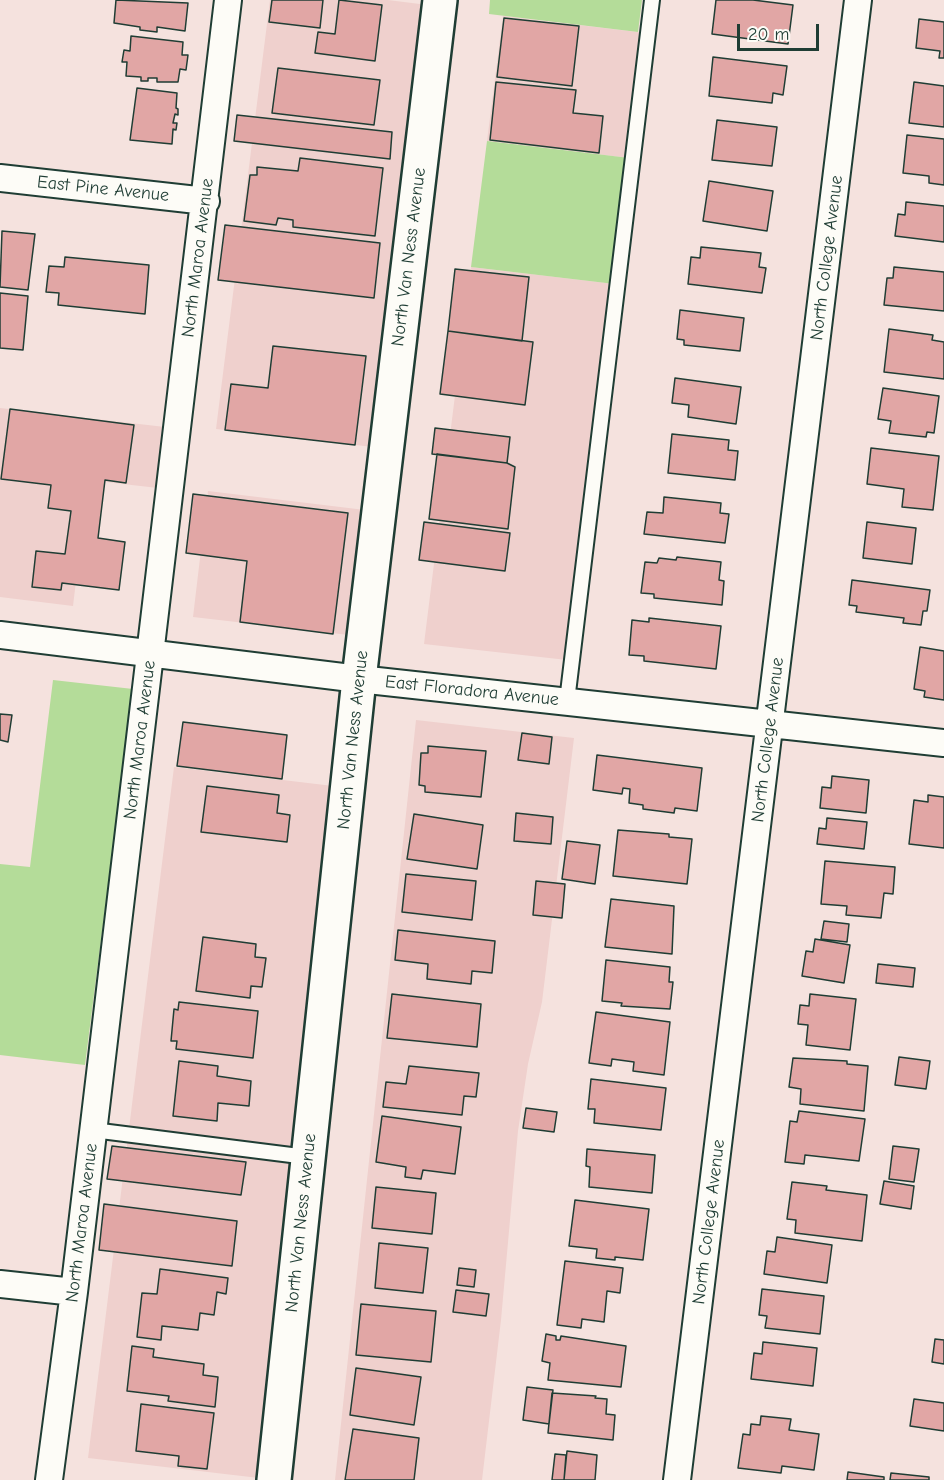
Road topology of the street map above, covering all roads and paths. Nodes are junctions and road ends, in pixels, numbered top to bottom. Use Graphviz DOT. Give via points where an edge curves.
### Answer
graph roads {
  1 [pos="228,0"];
  2 [pos="440,0"];
  3 [pos="652,0"];
  4 [pos="858,0"];
  5 [pos="0,177"];
  6 [pos="206,201"];
  7 [pos="0,635"];
  8 [pos="150,654"];
  9 [pos="359,679"];
  10 [pos="567,701"];
  11 [pos="770,722"];
  12 [pos="944,742"];
  13 [pos="93,1130"];
  14 [pos="307,1157"];
  15 [pos="0,1284"];
  16 [pos="74,1292"];
  17 [pos="49,1480"];
  18 [pos="274,1480"];
  19 [pos="677,1480"];
  1 -- 6 [label="street, North Maroa Avenue"];
  2 -- 9 [label="main road, North Van Ness Avenue"];
  3 -- 10 [label="lane"];
  4 -- 11 [label="street, North College Avenue"];
  5 -- 6 [label="street, East Pine Avenue"];
  6 -- 8 [label="street, North Maroa Avenue"];
  7 -- 8 [label="street, East Floradora Avenue"];
  8 -- 9 [label="street, East Floradora Avenue"];
  8 -- 13 [label="street, North Maroa Avenue"];
  9 -- 10 [label="street, East Floradora Avenue"];
  9 -- 14 [label="main road, North Van Ness Avenue"];
  10 -- 11 [label="street, East Floradora Avenue"];
  11 -- 12 [label="street, East Floradora Avenue"];
  11 -- 19 [label="street, North College Avenue"];
  13 -- 14 [label="lane"];
  13 -- 16 [label="street, North Maroa Avenue"];
  14 -- 18 [label="main road, North Van Ness Avenue"];
  15 -- 16 [label="street"];
  16 -- 17 [label="street, North Maroa Avenue"];
}
